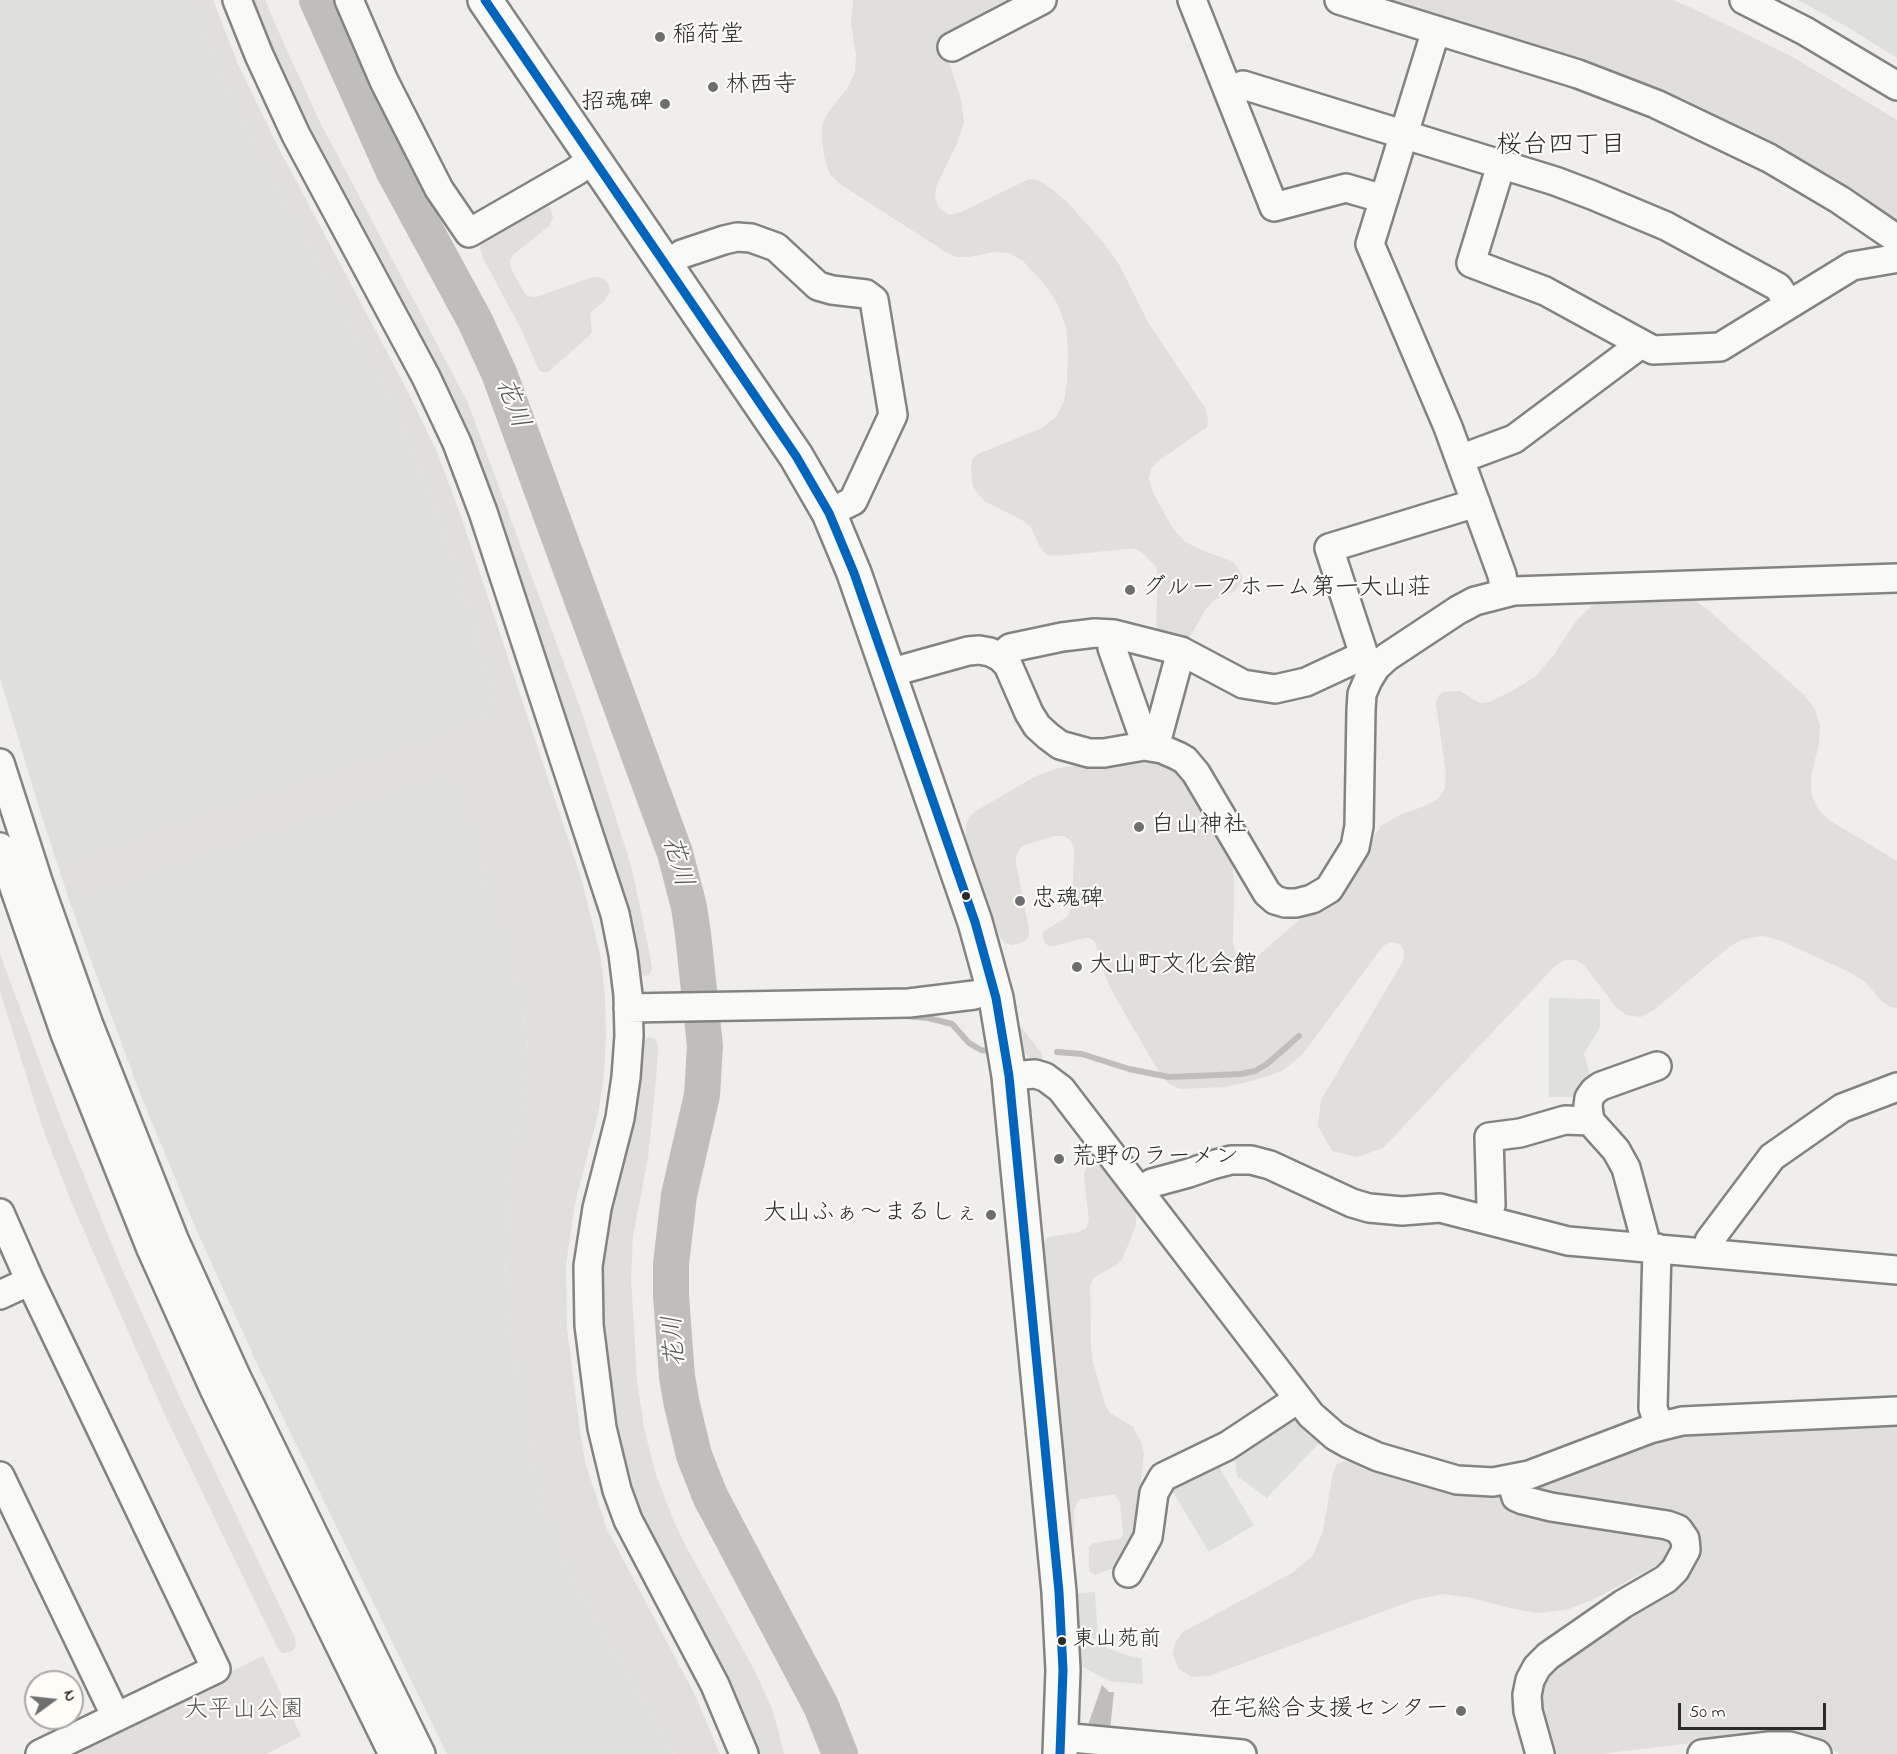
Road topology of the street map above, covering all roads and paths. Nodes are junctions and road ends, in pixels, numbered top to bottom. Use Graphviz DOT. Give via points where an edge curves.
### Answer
graph roads {
  1 [pos="237,0"];
  2 [pos="349,0"];
  3 [pos="485,0"];
  4 [pos="1042,0"];
  5 [pos="1192,0"];
  6 [pos="1339,0"];
  7 [pos="1744,0"];
  8 [pos="1436,30"];
  9 [pos="952,47"];
  10 [pos="1897,86"];
  11 [pos="1228,91"];
  12 [pos="1404,134"];
  13 [pos="594,159"];
  14 [pos="1501,165"];
  15 [pos="1384,199"];
  16 [pos="1897,239"];
  17 [pos="1897,253"];
  18 [pos="666,265"];
  19 [pos="1789,304"];
  20 [pos="1638,342"];
  21 [pos="1460,459"];
  22 [pos="1476,503"];
  23 [pos="829,513"];
  24 [pos="1897,578"];
  25 [pos="1505,593"];
  26 [pos="1114,634"];
  27 [pos="1181,651"];
  28 [pos="1000,657"];
  29 [pos="1370,661"];
  30 [pos="889,673"];
  31 [pos="1150,747"];
  32 [pos="0,762"];
  33 [pos="0,847"];
  34 [pos="994,990"];
  35 [pos="628,1008"];
  36 [pos="1657,1066"];
  37 [pos="1010,1076"];
  38 [pos="1897,1088"];
  39 [pos="1590,1121"];
  40 [pos="1140,1192"];
  41 [pos="0,1213"];
  42 [pos="1487,1220"];
  43 [pos="1650,1248"];
  44 [pos="1708,1252"];
  45 [pos="1897,1270"];
  46 [pos="30,1281"];
  47 [pos="0,1295"];
  48 [pos="1298,1399"];
  49 [pos="1897,1410"];
  50 [pos="1659,1426"];
  51 [pos="0,1476"];
  52 [pos="1511,1480"];
  53 [pos="1128,1573"];
  54 [pos="116,1717"];
  55 [pos="1061,1747"];
  56 [pos="40,1754"];
  57 [pos="393,1754"];
  58 [pos="421,1754"];
  59 [pos="744,1754"];
  60 [pos="1242,1754"];
  61 [pos="1540,1754"];
  62 [pos="1702,1754"];
  63 [pos="1817,1754"];
  1 -- 35 [label="street" via="282,105 438,402 471,477 615,914"];
  2 -- 13 [label="street" via="384,81 439,189 469,233"];
  3 -- 13 [label="main road"];
  4 -- 9 [label="street"];
  5 -- 11 [label="street"];
  6 -- 8 [label="street"];
  7 -- 10 [label="street"];
  8 -- 12 [label="street"];
  8 -- 16 [label="street" via="1578,74 1694,121 1814,184"];
  11 -- 12 [label="street" via="1243,85"];
  11 -- 15 [label="street" via="1274,207 1346,188"];
  12 -- 14 [label="street"];
  12 -- 15 [label="street"];
  13 -- 18 [label="main road"];
  14 -- 19 [label="street" via="1592,195 1666,226 1778,287"];
  14 -- 20 [label="street" via="1471,263 1545,291"];
  15 -- 21 [label="street" via="1370,244"];
  17 -- 19 [label="street" via="1893,259 1852,266"];
  18 -- 23 [label="main road" via="796,456"];
  18 -- 23 [label="street" via="682,254 724,240 751,238 776,247 818,286 866,294 874,300 894,415 853,501"];
  19 -- 20 [label="street" via="1720,347 1653,350"];
  20 -- 21 [label="street" via="1633,350 1514,439"];
  21 -- 22 [label="street"];
  22 -- 25 [label="street"];
  22 -- 29 [label="street" via="1329,548"];
  23 -- 30 [label="main road"];
  24 -- 25 [label="street"];
  25 -- 29 [label="street" via="1475,601 1387,657"];
  26 -- 27 [label="street"];
  26 -- 28 [label="street" via="1062,637 1010,648"];
  26 -- 31 [label="street" via="1112,648"];
  27 -- 29 [label="street" via="1243,684 1275,689"];
  27 -- 31 [label="street"];
  28 -- 30 [label="street" via="990,652 968,651"];
  28 -- 31 [label="street" via="1008,665 1037,726 1060,745 1089,753"];
  29 -- 31 [label="street" via="1362,694 1355,847 1329,889 1312,899 1285,903 1267,893 1191,766 1178,756"];
  30 -- 34 [label="main road" via="975,922"];
  32 -- 58 [label="street" via="74,984 170,1229 237,1378"];
  33 -- 57 [label="street" via="65,1034 146,1239 224,1409"];
  34 -- 35 [label="street" via="909,1003"];
  34 -- 37 [label="main road"];
  35 -- 59 [label="street" via="629,1036 620,1118 597,1208 588,1266 590,1325 602,1428 628,1520 715,1685"];
  36 -- 39 [label="street" via="1594,1091 1589,1098"];
  37 -- 40 [label="street" via="1035,1074 1054,1082"];
  37 -- 55 [label="main road" via="1059,1592"];
  38 -- 44 [label="street" via="1842,1108 1772,1157 1709,1241"];
  39 -- 42 [label="street" via="1565,1120 1489,1137 1491,1205"];
  39 -- 43 [label="street" via="1616,1150 1626,1168"];
  40 -- 42 [label="street" via="1152,1183 1212,1165 1251,1160 1369,1208 1440,1208"];
  40 -- 48 [label="street"];
  41 -- 46 [label="street"];
  42 -- 43 [label="street" via="1553,1239"];
  43 -- 44 [label="street"];
  43 -- 50 [label="street" via="1653,1408"];
  44 -- 45 [label="street"];
  46 -- 47 [label="street"];
  46 -- 54 [label="street" via="216,1669"];
  48 -- 52 [label="street" via="1329,1431 1363,1451 1457,1480"];
  48 -- 53 [label="street" via="1227,1446 1163,1477 1157,1484 1148,1537"];
  49 -- 50 [label="street" via="1699,1419"];
  50 -- 52 [label="street"];
  51 -- 54 [label="street"];
  52 -- 61 [label="street" via="1516,1497 1523,1500 1667,1526 1678,1529 1685,1539 1686,1550 1666,1579 1623,1604 1537,1667 1527,1695"];
  54 -- 56 [label="street"];
  55 -- 60 [label="street"];
  62 -- 63 [label="street" via="1790,1746"];
}
